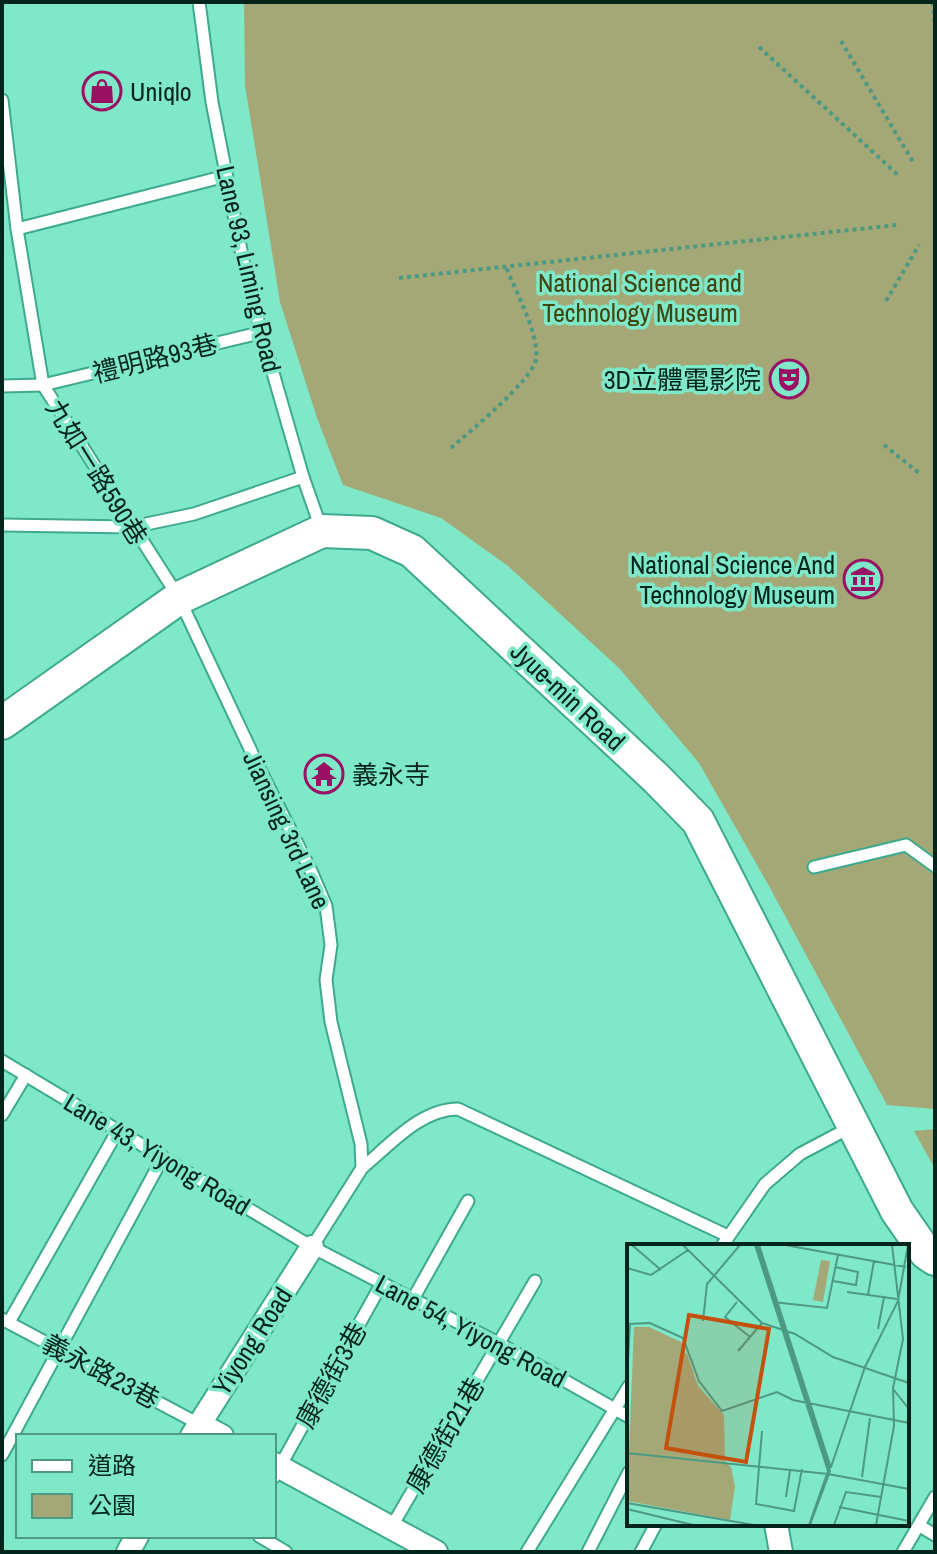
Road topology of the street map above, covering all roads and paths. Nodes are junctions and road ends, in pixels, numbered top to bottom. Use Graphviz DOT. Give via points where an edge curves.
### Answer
graph roads {
  1 [pos="199,2"];
  2 [pos="933,2"];
  3 [pos="935,29"];
  4 [pos="841,41"];
  5 [pos="759,47"];
  6 [pos="2,100"];
  7 [pos="913,162"];
  8 [pos="226,176"];
  9 [pos="899,176"];
  10 [pos="897,225"];
  11 [pos="17,229"];
  12 [pos="919,245"];
  13 [pos="505,265"];
  14 [pos="399,278"];
  15 [pos="886,301"];
  16 [pos="259,333"];
  17 [pos="43,385"];
  18 [pos="2,386"];
  19 [pos="884,445"];
  20 [pos="451,448"];
  21 [pos="919,473"];
  22 [pos="303,477"];
  23 [pos="2,525"];
  24 [pos="132,527"];
  25 [pos="322,531"];
  26 [pos="179,598"];
  27 [pos="2,723"];
  28 [pos="935,866"];
  29 [pos="814,867"];
  30 [pos="2,1061"];
  31 [pos="26,1075"];
  32 [pos="2,1115"];
  33 [pos="855,1125"];
  34 [pos="118,1130"];
  35 [pos="163,1157"];
  36 [pos="362,1168"];
  37 [pos="468,1201"];
  38 [pos="725,1241"];
  39 [pos="312,1247"];
  40 [pos="935,1259"];
  41 [pos="535,1281"];
  42 [pos="382,1283"];
  43 [pos="413,1299"];
  44 [pos="5,1321"];
  45 [pos="498,1343"];
  46 [pos="59,1349"];
  47 [pos="627,1389"];
  48 [pos="614,1408"];
  49 [pos="627,1416"];
  50 [pos="196,1430"];
  51 [pos="2,1455"];
  52 [pos="276,1469"];
  53 [pos="627,1476"];
  54 [pos="935,1497"];
  55 [pos="392,1526"];
  56 [pos="655,1526"];
  57 [pos="776,1526"];
  58 [pos="920,1526"];
  59 [pos="935,1535"];
  60 [pos="262,1538"];
  61 [pos="286,1552"];
  62 [pos="436,1552"];
  63 [pos="527,1552"];
  64 [pos="588,1552"];
  65 [pos="641,1552"];
  66 [pos="781,1552"];
  67 [pos="903,1552"];
  1 -- 8 [label="lane, Lane 93, Liming Road"];
  2 -- 3 [label="path"];
  4 -- 7 [label="path"];
  5 -- 9 [label="path"];
  6 -- 11 [label="lane, 九如一路590巷"];
  8 -- 11 [label="lane"];
  8 -- 16 [label="lane, Lane 93, Liming Road"];
  10 -- 13 [label="path"];
  11 -- 17 [label="lane, 九如一路590巷"];
  12 -- 15 [label="path"];
  13 -- 14 [label="path"];
  13 -- 20 [label="path" via="534,340 536,361 524,380"];
  16 -- 17 [label="lane, 禮明路93巷"];
  16 -- 22 [label="lane, Lane 93, Liming Road"];
  17 -- 18 [label="lane, 禮明路93巷"];
  17 -- 24 [label="lane, 九如一路590巷"];
  19 -- 21 [label="path"];
  22 -- 24 [label="lane" via="194,514"];
  22 -- 25 [label="lane, Lane 93, Liming Road"];
  23 -- 24 [label="lane"];
  24 -- 26 [label="lane, 九如一路590巷"];
  25 -- 26 [label="street, Jyue-min Road"];
  25 -- 33 [label="street, Jyue-min Road" via="372,533 412,551 698,821"];
  26 -- 27 [label="street, Jyue-min Road"];
  26 -- 36 [label="lane, Jiansing 3rd Lane" via="326,906 331,1022 361,1144"];
  28 -- 29 [label="lane" via="906,845"];
  30 -- 31 [label="lane, Lane 43, Yiyong Road"];
  31 -- 32 [label="lane"];
  31 -- 34 [label="lane, Lane 43, Yiyong Road"];
  33 -- 38 [label="lane" via="800,1154 765,1184"];
  33 -- 40 [label="street, Jyue-min Road" via="897,1211"];
  34 -- 35 [label="lane, Lane 43, Yiyong Road"];
  34 -- 44 [label="lane"];
  35 -- 39 [label="lane, Lane 43, Yiyong Road"];
  35 -- 46 [label="lane"];
  36 -- 38 [label="lane" via="425,1117 458,1109"];
  36 -- 39 [label="lane"];
  37 -- 43 [label="lane"];
  39 -- 42 [label="lane, Lane 54, Yiyong Road"];
  39 -- 50 [label="street, Yiyong Road"];
  41 -- 45 [label="lane, 康德街21巷"];
  42 -- 43 [label="lane, Lane 54, Yiyong Road"];
  42 -- 52 [label="lane, 康德街3巷"];
  43 -- 45 [label="lane, Lane 54, Yiyong Road"];
  44 -- 46 [label="lane, 義永路23巷"];
  45 -- 48 [label="lane, Lane 54, Yiyong Road"];
  45 -- 55 [label="lane, 康德街21巷"];
  46 -- 50 [label="lane, 義永路23巷"];
  46 -- 51 [label="lane"];
  47 -- 48 [label="lane"];
  48 -- 49 [label="lane, Lane 54, Yiyong Road"];
  48 -- 63 [label="lane"];
  52 -- 55 [label="street"];
  53 -- 64 [label="lane"];
  54 -- 58 [label="lane"];
  55 -- 62 [label="street"];
  56 -- 65 [label="lane"];
  57 -- 66 [label="street"];
  58 -- 59 [label="lane"];
  58 -- 67 [label="lane"];
  60 -- 61 [label="lane"];
}
